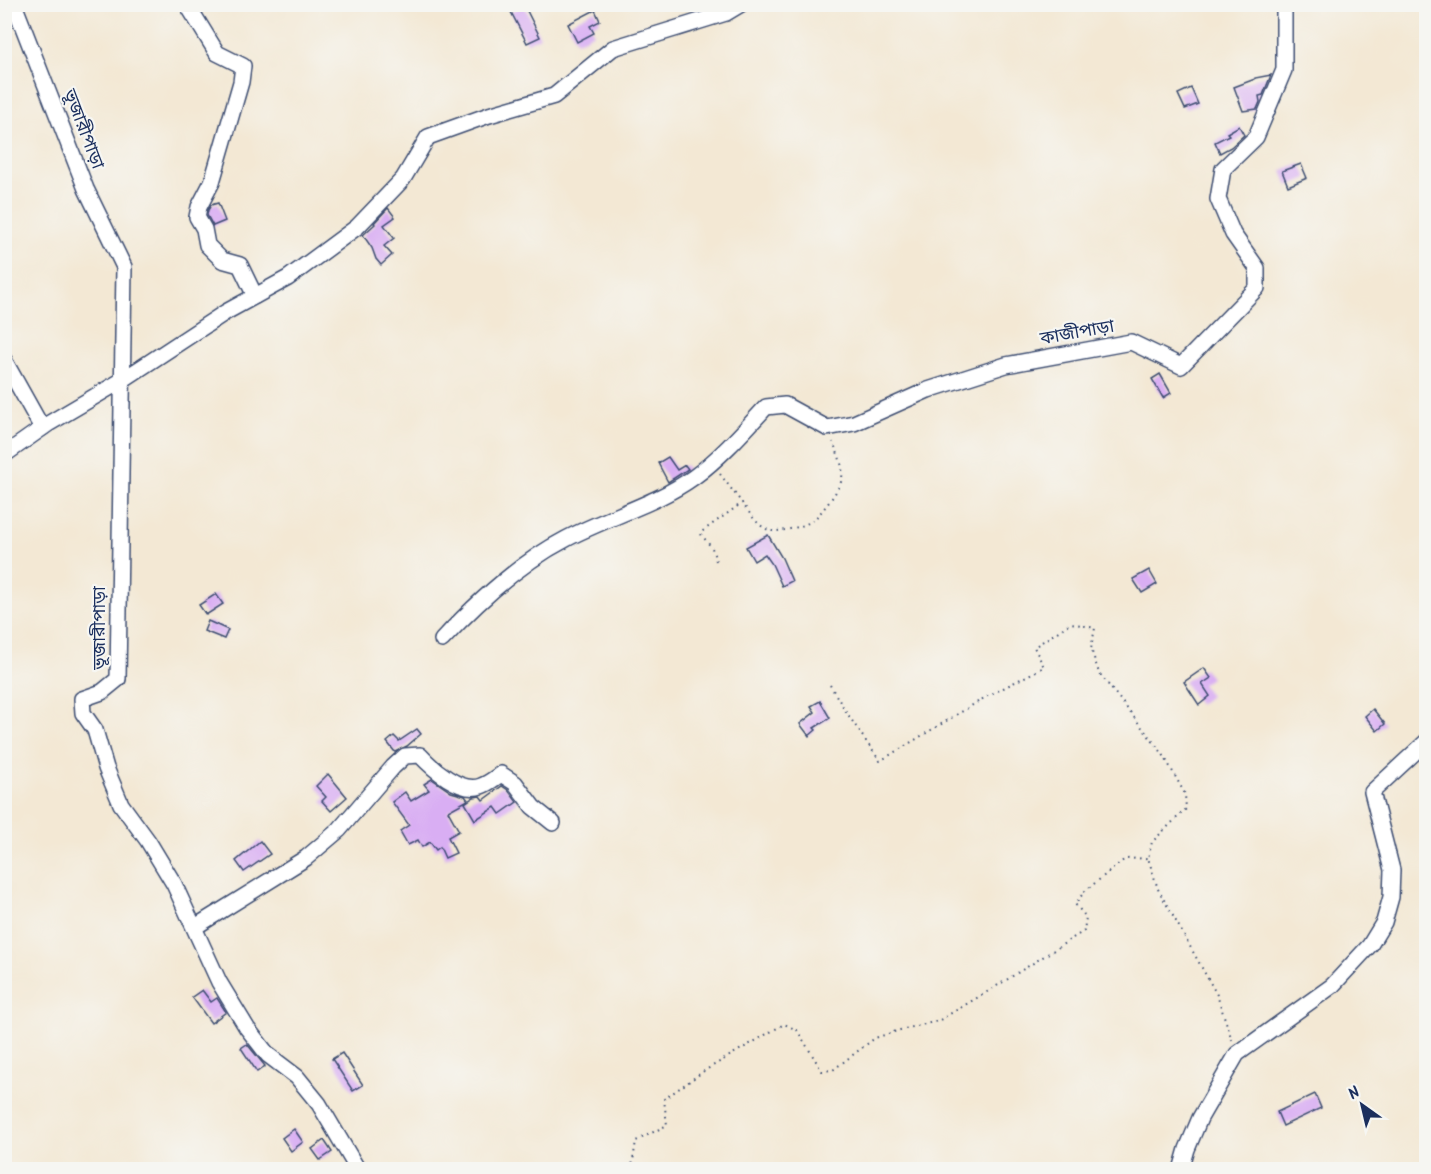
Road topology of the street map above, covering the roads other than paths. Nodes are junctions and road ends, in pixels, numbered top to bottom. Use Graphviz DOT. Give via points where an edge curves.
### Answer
graph roads {
  1 [pos="14,4"];
  2 [pos="187,4"];
  3 [pos="741,4"];
  4 [pos="1284,4"];
  5 [pos="255,296"];
  6 [pos="4,360"];
  7 [pos="121,381"];
  8 [pos="42,428"];
  9 [pos="4,455"];
  10 [pos="442,640"];
  11 [pos="1426,742"];
  12 [pos="553,823"];
  13 [pos="195,927"];
  14 [pos="358,1170"];
  15 [pos="1181,1170"];
  1 -- 7 [label="street, ভূজারীপাড়া" via="86,189 124,267"];
  2 -- 5 [label="street" via="217,53 243,66 212,182 197,218 207,245 222,260 240,265"];
  3 -- 5 [label="street" via="726,13 613,48 554,96 428,137 403,179 357,227 288,278"];
  4 -- 10 [label="street, কাজীপাড়া" via="1284,70 1256,137 1223,169 1218,199 1233,234 1257,268 1257,288 1181,366 1131,342 1006,365 928,390 854,423 827,428 784,405 766,407 694,477 642,506 565,539 474,605"];
  5 -- 7 [label="street"];
  6 -- 8 [label="street"];
  7 -- 8 [label="street"];
  7 -- 13 [label="street, ভূজারীপাড়া" via="118,679 102,692 82,699 83,713 95,730 121,804 174,884"];
  8 -- 9 [label="street"];
  11 -- 15 [label="street" via="1371,792 1392,870 1391,897 1384,922 1370,945 1332,986 1237,1054 1200,1118"];
  12 -- 13 [label="street" via="515,783 501,774 479,787 464,788 420,755 405,756 339,830 306,858"];
  13 -- 14 [label="street, ভূজারীপাড়া" via="219,982 247,1028 268,1055 297,1077 319,1104"];
}
